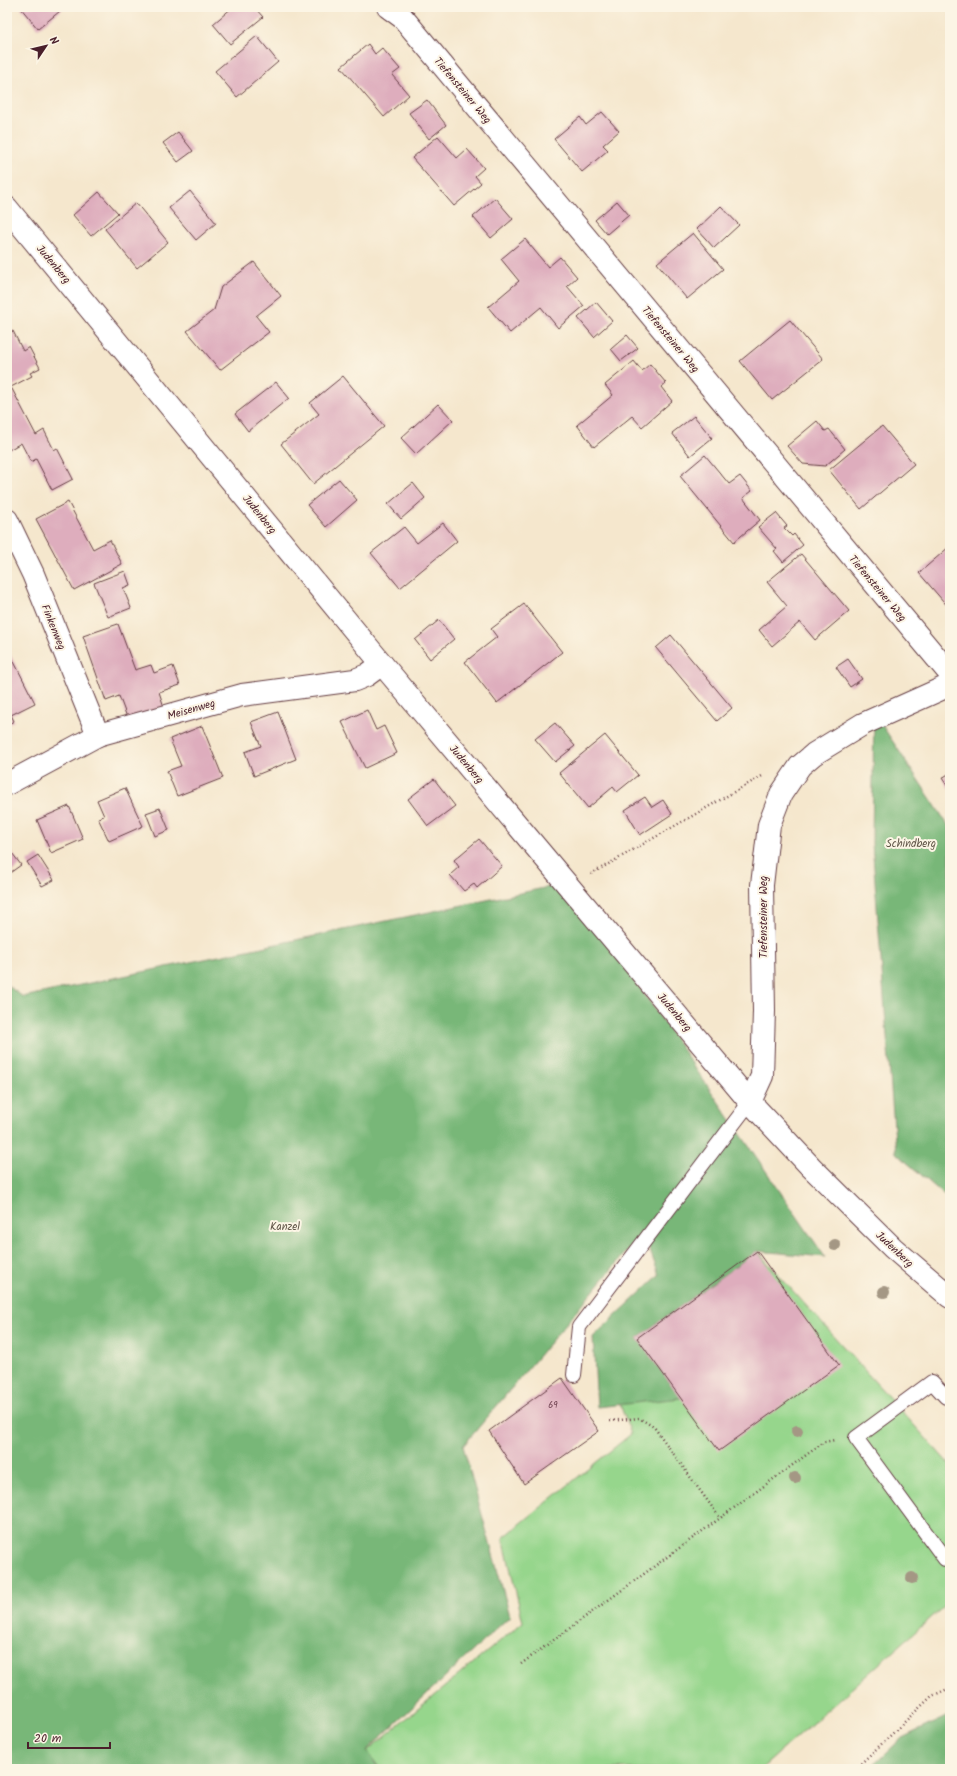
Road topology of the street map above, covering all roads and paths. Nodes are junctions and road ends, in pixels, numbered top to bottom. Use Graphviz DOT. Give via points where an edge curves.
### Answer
graph roads {
  1 [pos="388,7"];
  2 [pos="7,208"];
  3 [pos="7,520"];
  4 [pos="382,664"];
  5 [pos="950,674"];
  6 [pos="950,685"];
  7 [pos="98,736"];
  8 [pos="767,773"];
  9 [pos="7,784"];
  10 [pos="569,886"];
  11 [pos="750,1102"];
  12 [pos="950,1297"];
  13 [pos="574,1375"];
  14 [pos="948,1398"];
  15 [pos="610,1421"];
  16 [pos="856,1438"];
  17 [pos="720,1518"];
  18 [pos="950,1554"];
  19 [pos="521,1664"];
  20 [pos="950,1688"];
  21 [pos="854,1769"];
  1 -- 5 [label="street, Tiefensteiner Weg" via="403,18"];
  2 -- 4 [label="street, Judenberg"];
  3 -- 7 [label="street, Finkenweg" via="33,574"];
  4 -- 7 [label="street, Meisenweg" via="355,680 242,695"];
  4 -- 10 [label="street, Judenberg"];
  6 -- 11 [label="street, Tiefensteiner Weg" via="862,724 814,754 800,766 781,794 769,825 762,885 762,1076"];
  7 -- 9 [label="street, Meisenweg"];
  8 -- 10 [label="path"];
  10 -- 11 [label="street, Judenberg"];
  11 -- 12 [label="street, Judenberg" via="893,1248"];
  11 -- 13 [label="lane" via="579,1327"];
  14 -- 16 [label="lane" via="932,1382"];
  15 -- 17 [label="path" via="639,1418 654,1427"];
  16 -- 17 [label="path" via="824,1442"];
  16 -- 18 [label="lane" via="945,1559"];
  17 -- 19 [label="path"];
  20 -- 21 [label="path" via="932,1696"];
}
